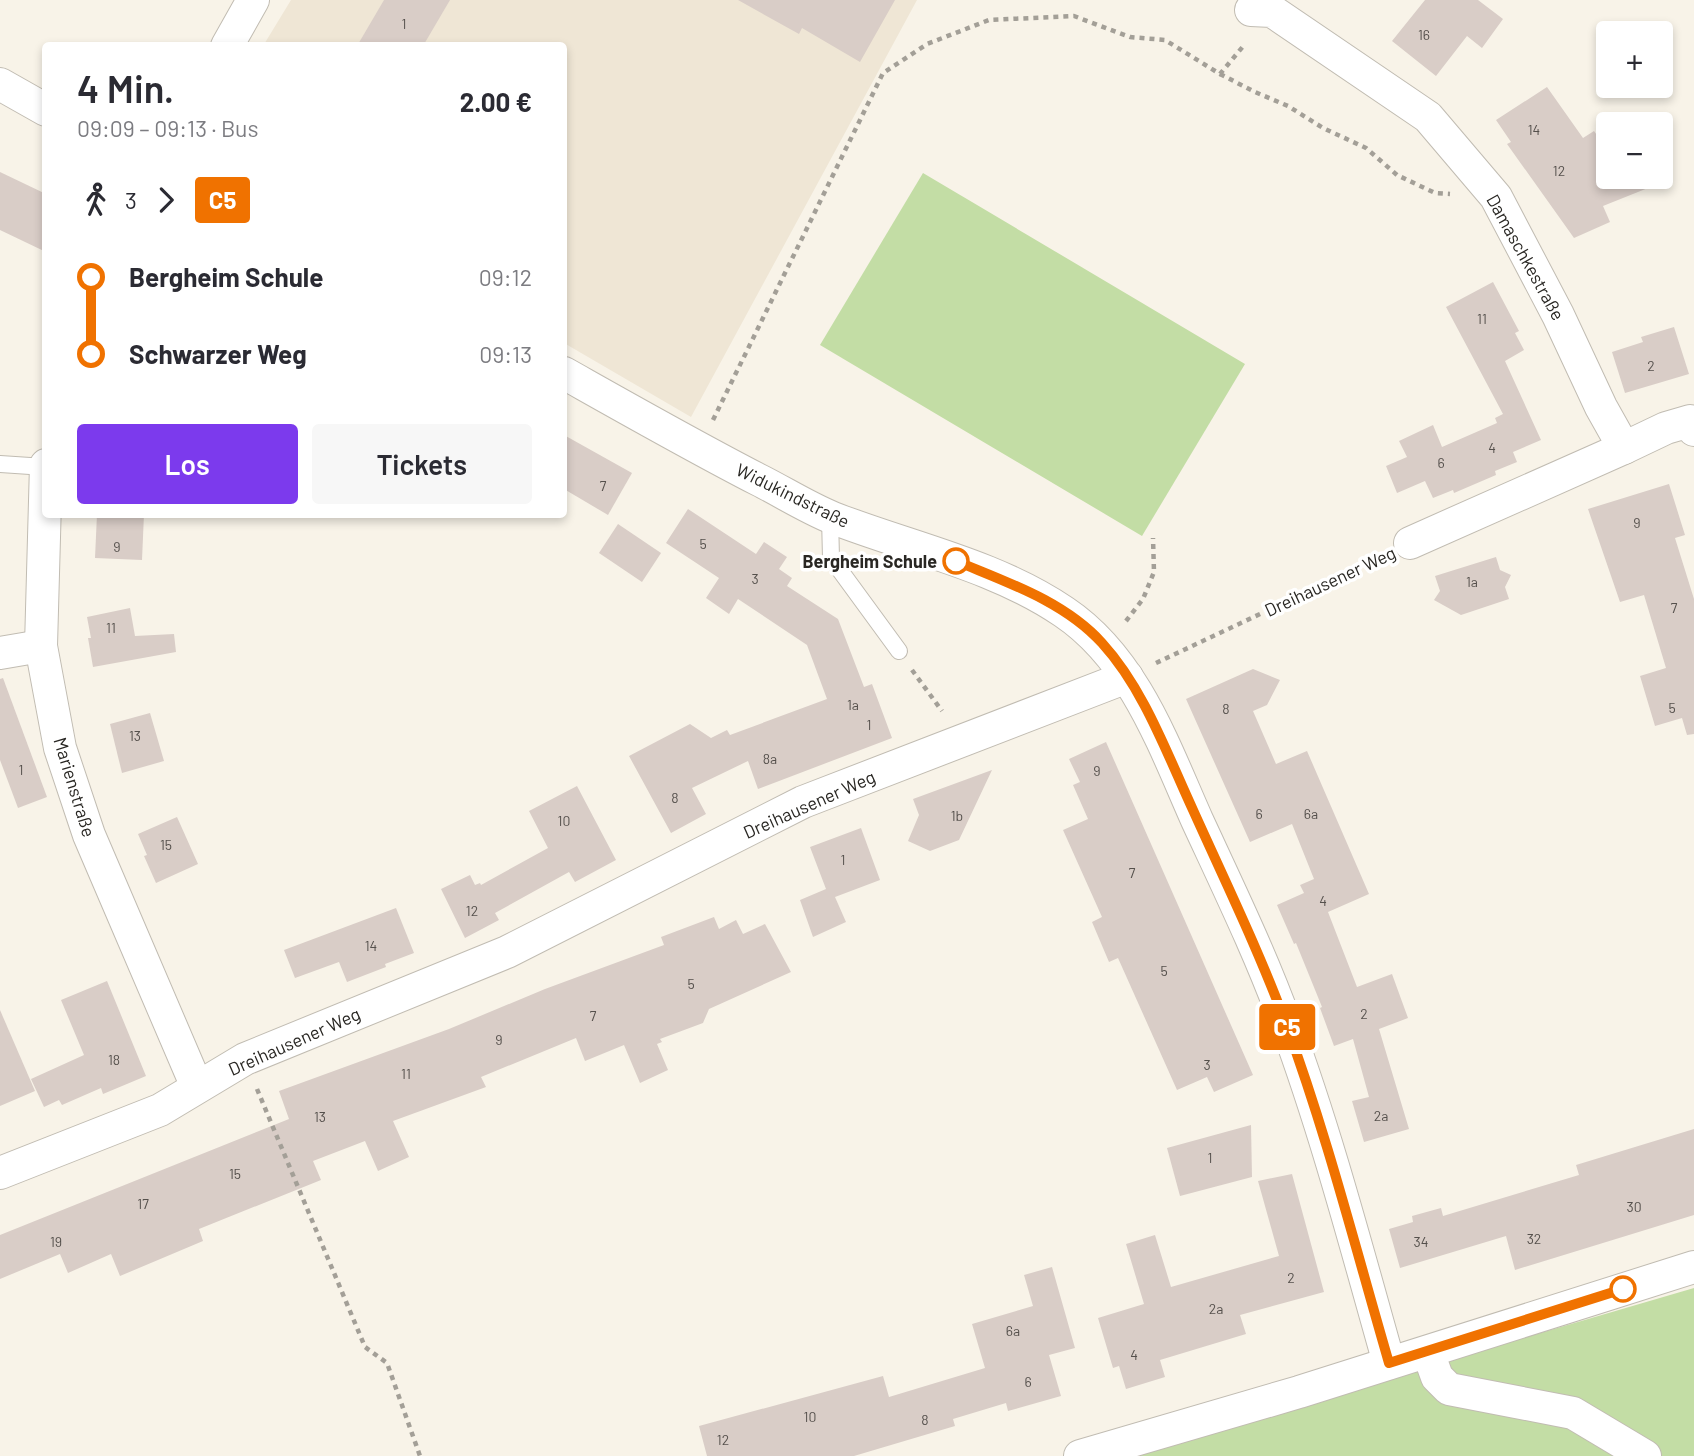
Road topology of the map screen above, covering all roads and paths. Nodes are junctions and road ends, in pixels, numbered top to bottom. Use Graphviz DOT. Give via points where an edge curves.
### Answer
graph roads {
  1 [pos="253,0"];
  2 [pos="1262,10"];
  3 [pos="229,42"];
  4 [pos="1220,74"];
  5 [pos="0,84"];
  6 [pos="42,108"];
  7 [pos="1496,197"];
  8 [pos="567,375"];
  9 [pos="1694,430"];
  10 [pos="1624,448"];
  11 [pos="699,449"];
  12 [pos="0,464"];
  13 [pos="42,466"];
  14 [pos="830,517"];
  15 [pos="44,518"];
  16 [pos="1153,538"];
  17 [pos="1410,543"];
  18 [pos="1102,642"];
  19 [pos="41,646"];
  20 [pos="899,651"];
  21 [pos="0,653"];
  22 [pos="1127,677"];
  23 [pos="962,741"];
  24 [pos="245,1059"];
  25 [pos="197,1087"];
  26 [pos="0,1173"];
  27 [pos="1694,1267"];
  28 [pos="1427,1352"];
  29 [pos="1389,1363"];
  30 [pos="420,1456"];
  31 [pos="1080,1456"];
  32 [pos="1645,1456"];
  1 -- 3 [label="street"];
  2 -- 4 [label="path"];
  2 -- 7 [label="street, Damaschkestraße" via="1428,117"];
  4 -- 7 [label="path" via="1366,148 1397,175 1435,193"];
  4 -- 11 [label="path" via="1165,40 1130,37 1074,16 989,20 926,44 883,73"];
  5 -- 6 [label="street"];
  7 -- 10 [label="street, Damaschkestraße"];
  8 -- 11 [label="street, Widukindstraße"];
  9 -- 10 [label="street" via="1690,421"];
  10 -- 17 [label="street, Dreihausener Weg"];
  11 -- 14 [label="street, Widukindstraße"];
  12 -- 13 [label="lane, Marienstraße"];
  14 -- 18 [label="street, Widukindstraße" via="1024,589 1065,612"];
  14 -- 20 [label="lane" via="831,558"];
  15 -- 19 [label="street, Marienstraße"];
  16 -- 18 [label="path" via="1154,572 1143,599 1124,624"];
  17 -- 22 [label="path, Dreihausener Weg"];
  18 -- 22 [label="street, Widukindstraße"];
  19 -- 21 [label="street"];
  19 -- 25 [label="street, Marienstraße" via="60,748 89,835"];
  20 -- 23 [label="path"];
  22 -- 23 [label="street, Dreihausener Weg"];
  22 -- 29 [label="street, Widukindstraße" via="1160,738 1285,1021 1317,1113"];
  23 -- 24 [label="street, Dreihausener Weg" via="803,802 507,952"];
  24 -- 25 [label="street, Dreihausener Weg"];
  24 -- 30 [label="path" via="365,1347 387,1363"];
  25 -- 26 [label="street, Dreihausener Weg" via="160,1110"];
  27 -- 28 [label="street"];
  28 -- 29 [label="street"];
  28 -- 32 [label="street" via="1437,1377 1449,1389 1573,1413"];
  29 -- 31 [label="street"];
}
